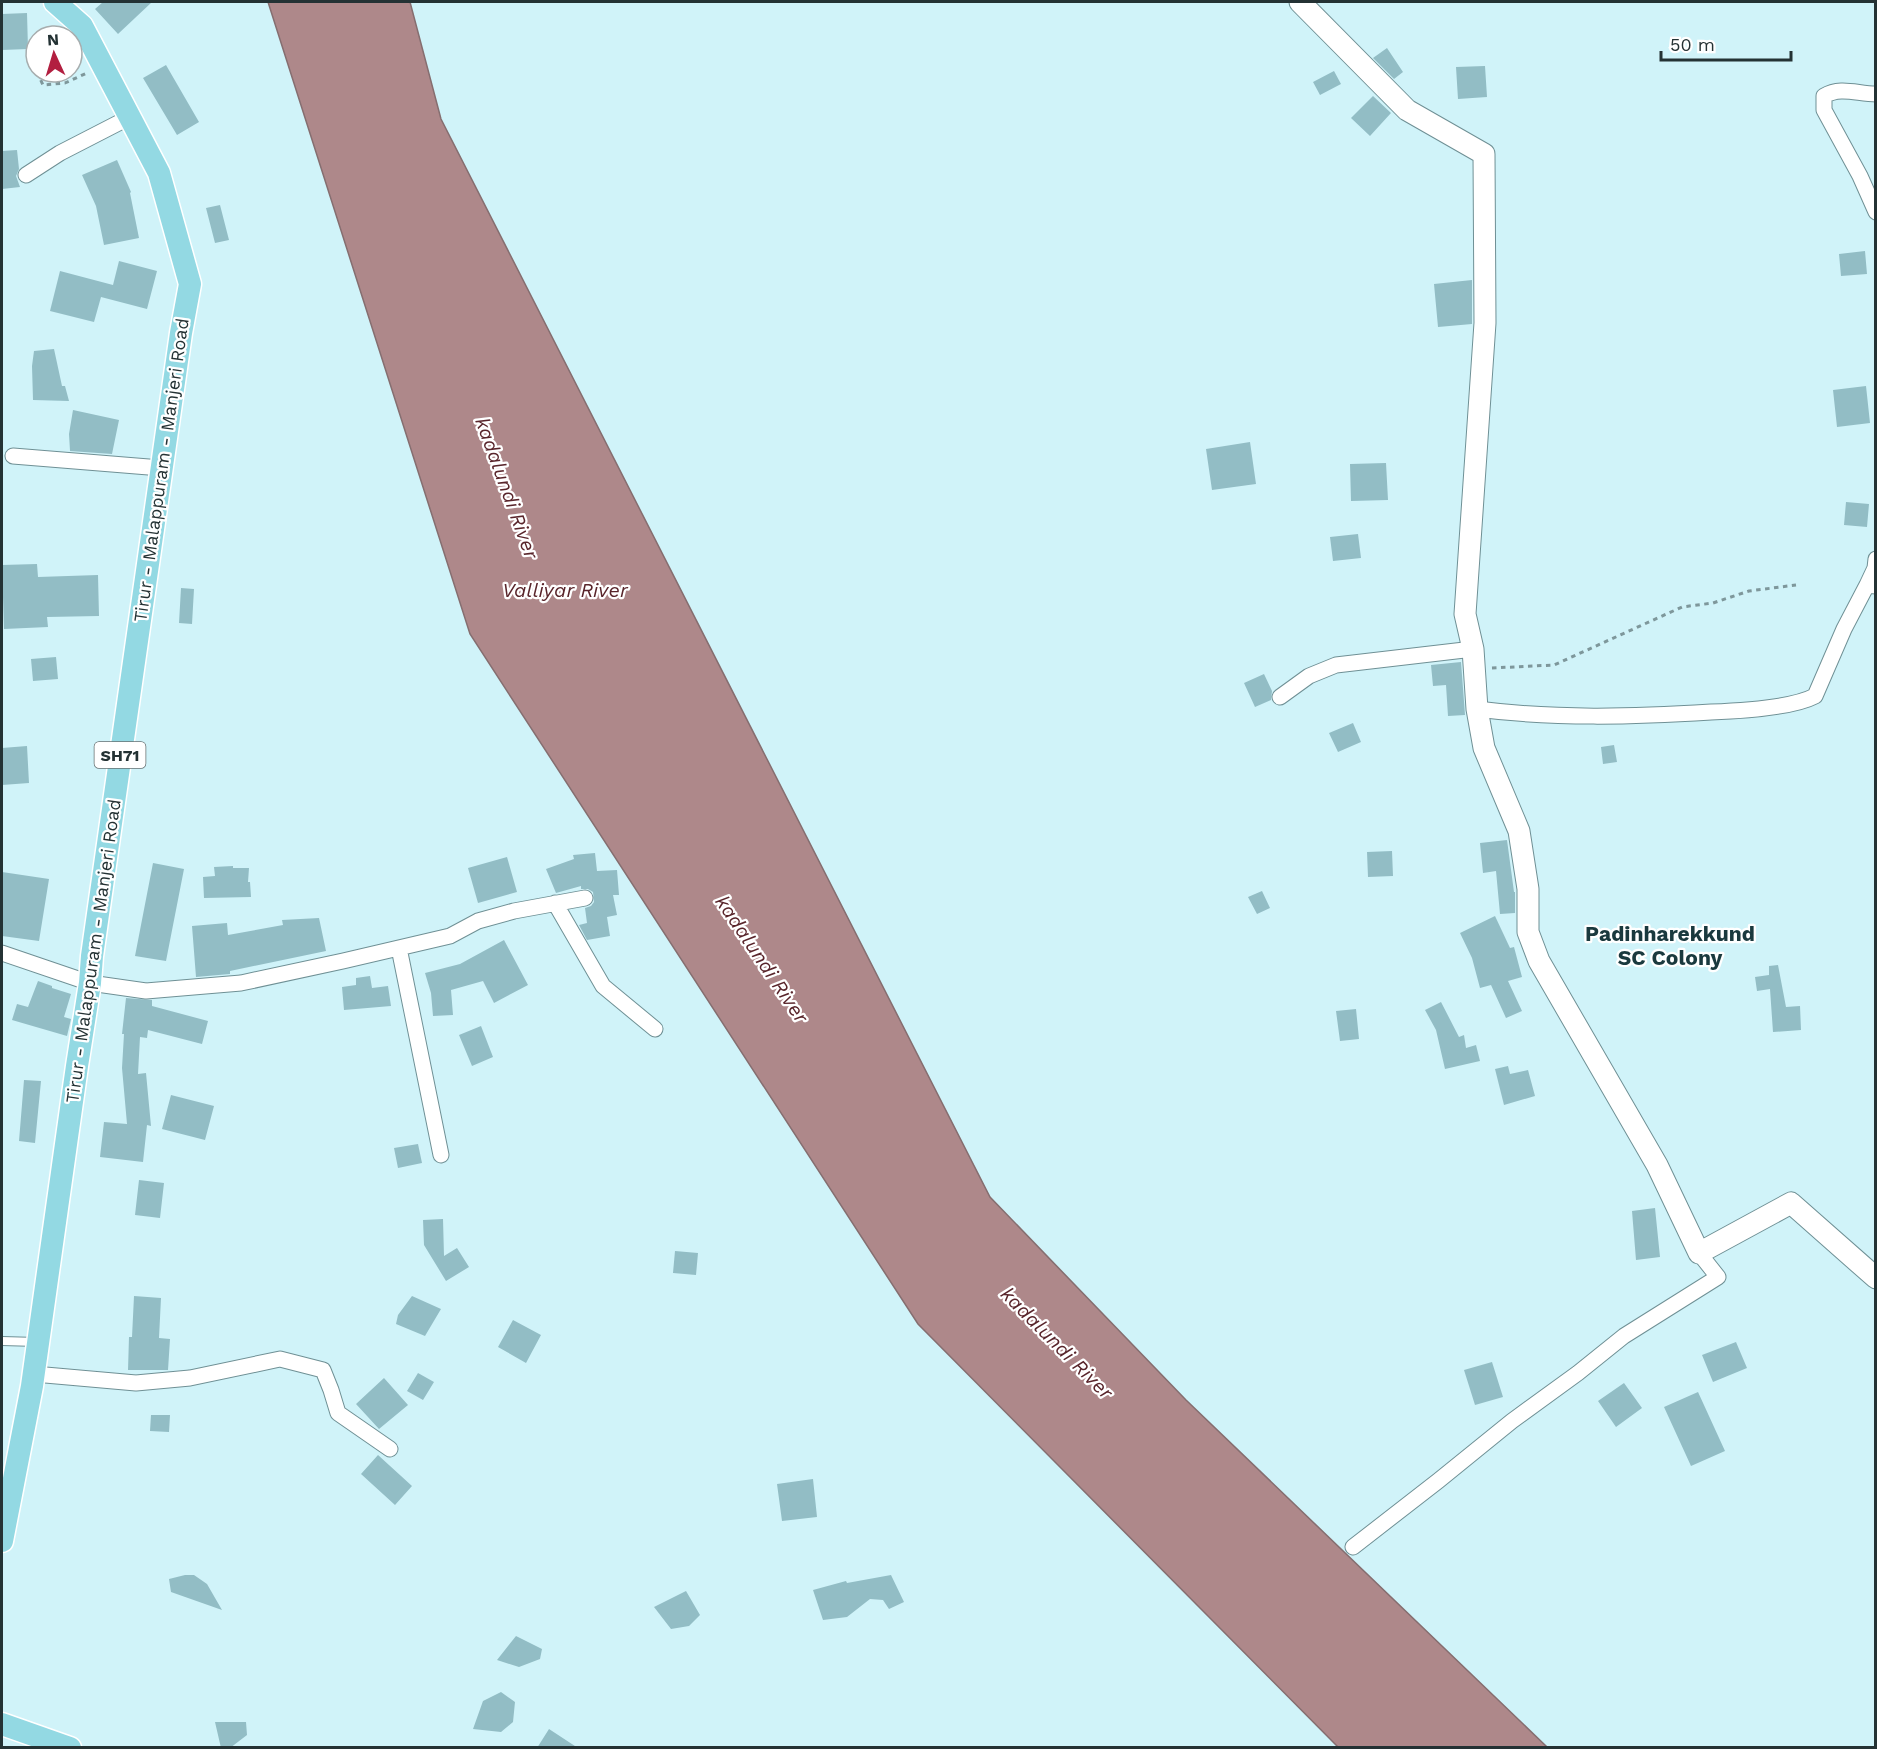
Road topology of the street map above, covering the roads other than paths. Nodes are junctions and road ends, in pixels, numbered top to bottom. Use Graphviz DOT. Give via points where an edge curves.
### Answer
graph roads {
  1 [pos="55,2"];
  2 [pos="1300,2"];
  3 [pos="1875,94"];
  4 [pos="130,117"];
  5 [pos="26,176"];
  6 [pos="1875,212"];
  7 [pos="13,456"];
  8 [pos="161,468"];
  9 [pos="1875,559"];
  10 [pos="1871,586"];
  11 [pos="1474,659"];
  12 [pos="1280,697"];
  13 [pos="1477,709"];
  14 [pos="585,898"];
  15 [pos="555,903"];
  16 [pos="399,948"];
  17 [pos="2,952"];
  18 [pos="90,983"];
  19 [pos="656,1029"];
  20 [pos="441,1155"];
  21 [pos="1699,1253"];
  22 [pos="1875,1278"];
  23 [pos="2,1341"];
  24 [pos="38,1342"];
  25 [pos="34,1374"];
  26 [pos="390,1449"];
  27 [pos="2,1540"];
  28 [pos="1353,1548"];
  29 [pos="2,1724"];
  30 [pos="70,1748"];
  1 -- 4 [label="main road, Tirur - Malappuram - Manjeri Road / SH71" via="82,26"];
  2 -- 11 [label="main road" via="1407,110 1484,154 1485,323 1465,614"];
  3 -- 6 [label="street" via="1831,92 1824,96 1824,110"];
  4 -- 5 [label="street" via="60,153"];
  4 -- 8 [label="main road, Tirur - Malappuram - Manjeri Road / SH71" via="159,173 190,284"];
  7 -- 8 [label="street"];
  8 -- 18 [label="main road, Tirur - Malappuram - Manjeri Road / SH71"];
  9 -- 10 [label="street"];
  10 -- 13 [label="street" via="1844,629 1815,696 1805,701 1743,710 1636,716 1559,717"];
  11 -- 12 [label="street" via="1336,665 1309,676"];
  11 -- 13 [label="main road"];
  13 -- 21 [label="main road" via="1484,748 1519,831 1528,889 1528,932 1539,961 1657,1165"];
  14 -- 15 [label="street"];
  15 -- 16 [label="street" via="478,921 450,936"];
  15 -- 19 [label="street" via="603,986"];
  16 -- 18 [label="street" via="241,983 146,991"];
  16 -- 20 [label="street"];
  17 -- 18 [label="street"];
  18 -- 24 [label="main road, Tirur - Malappuram - Manjeri Road / SH71"];
  21 -- 22 [label="main road" via="1791,1203"];
  21 -- 28 [label="street" via="1718,1277 1624,1336"];
  23 -- 24 [label="lane"];
  24 -- 25 [label="main road, Tirur - Malappuram - Manjeri Road / SH71"];
  25 -- 26 [label="street" via="136,1383 190,1378 280,1359 323,1370 338,1413"];
  25 -- 27 [label="main road, Tirur - Malappuram - Manjeri Road / SH71"];
  29 -- 30 [label="main road"];
}
